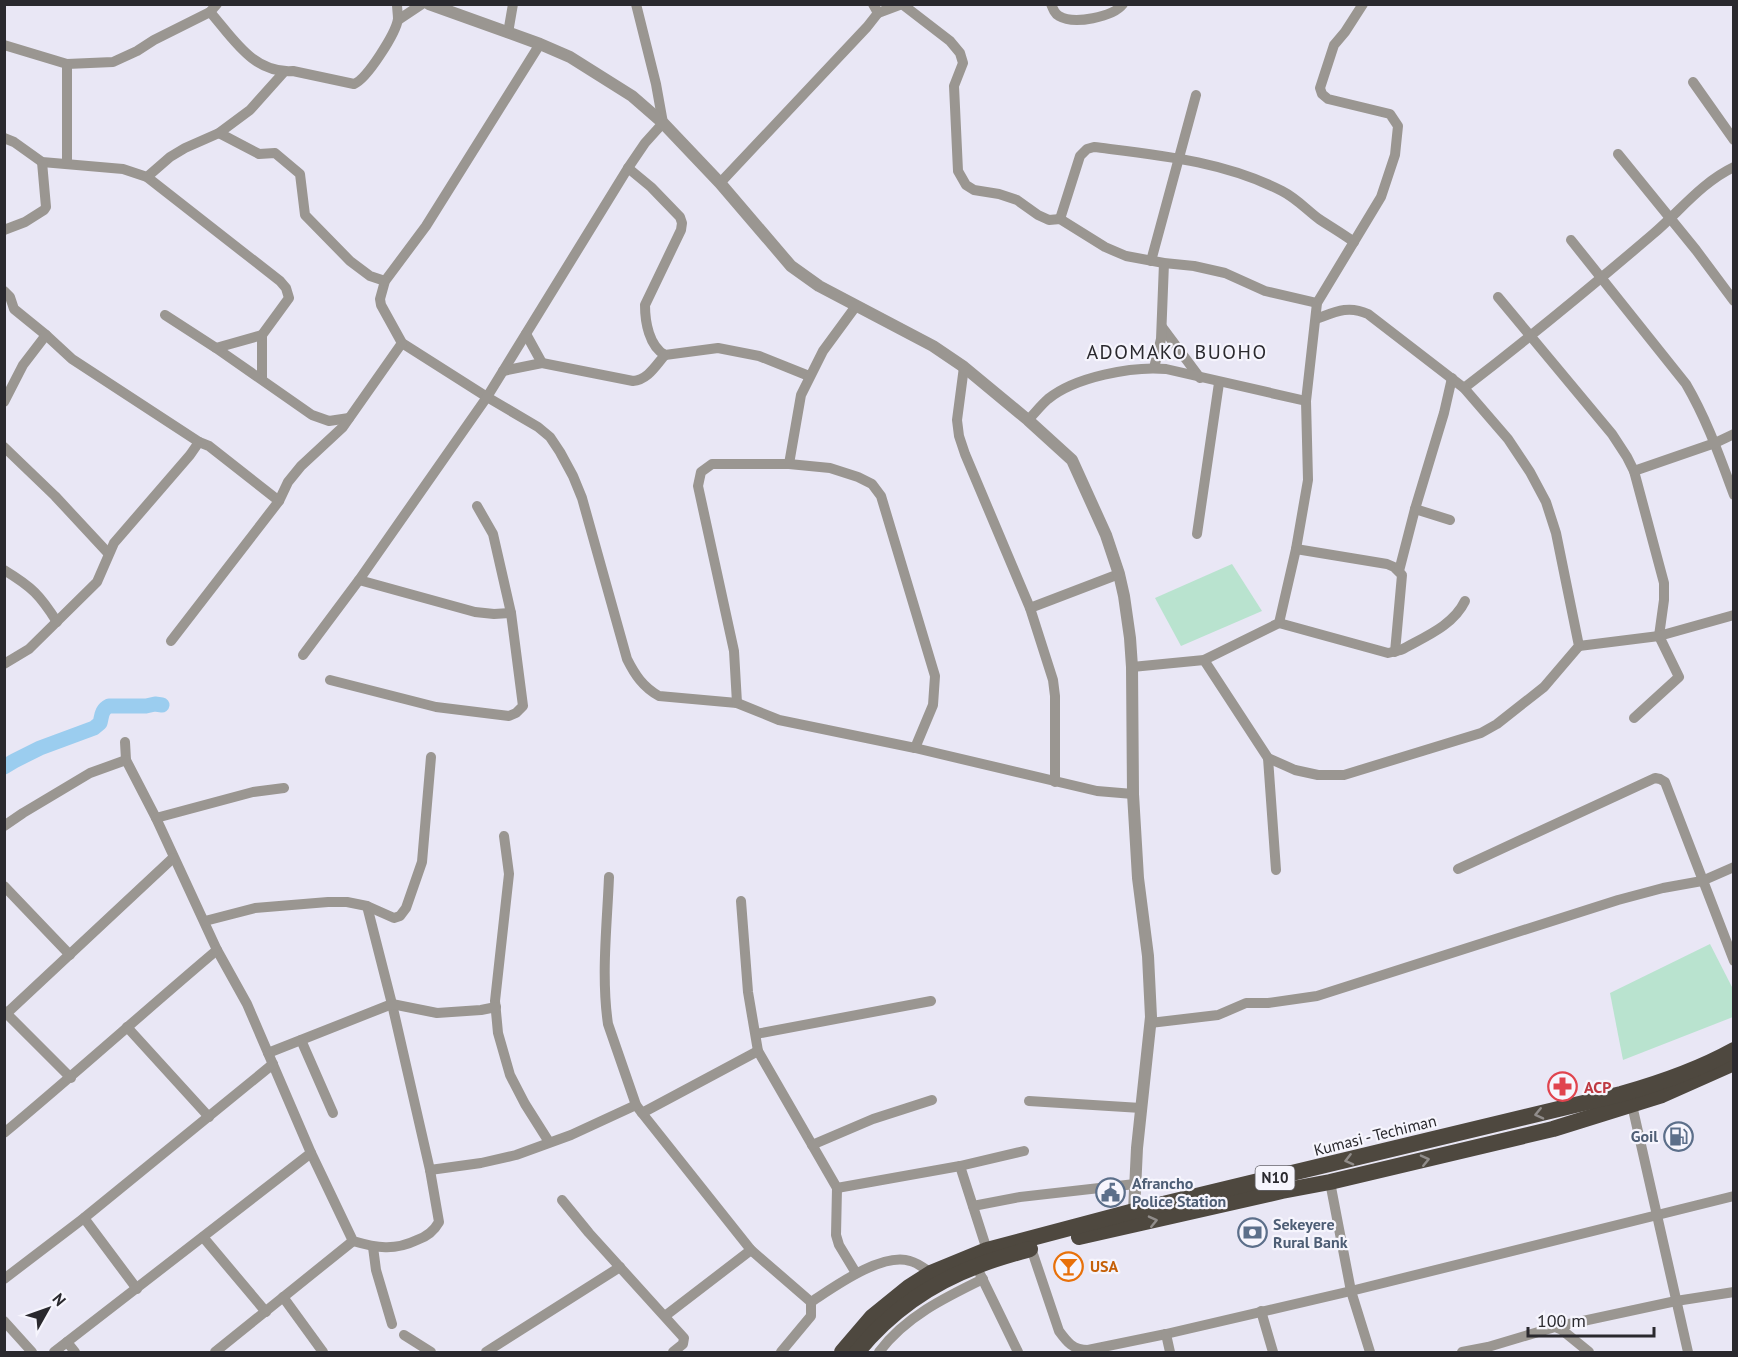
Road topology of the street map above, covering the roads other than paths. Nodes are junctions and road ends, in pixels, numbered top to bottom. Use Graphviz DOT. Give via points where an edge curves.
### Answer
graph roads {
  1 [pos="397,4"];
  2 [pos="422,4"];
  3 [pos="429,4"];
  4 [pos="513,4"];
  5 [pos="636,4"];
  6 [pos="902,4"];
  7 [pos="1051,4"];
  8 [pos="1123,4"];
  9 [pos="1362,4"];
  10 [pos="213,8"];
  11 [pos="876,9"];
  12 [pos="398,20"];
  13 [pos="508,33"];
  14 [pos="540,44"];
  15 [pos="4,45"];
  16 [pos="67,64"];
  17 [pos="284,72"];
  18 [pos="1693,82"];
  19 [pos="1196,94"];
  20 [pos="663,123"];
  21 [pos="219,133"];
  22 [pos="4,138"];
  23 [pos="1734,140"];
  24 [pos="1618,154"];
  25 [pos="1180,158"];
  26 [pos="42,162"];
  27 [pos="67,163"];
  28 [pos="1734,167"];
  29 [pos="628,168"];
  30 [pos="147,177"];
  31 [pos="720,183"];
  32 [pos="1060,219"];
  33 [pos="1671,219"];
  34 [pos="4,230"];
  35 [pos="1571,240"];
  36 [pos="1354,242"];
  37 [pos="1151,261"];
  38 [pos="1164,264"];
  39 [pos="370,276"];
  40 [pos="1602,277"];
  41 [pos="385,281"];
  42 [pos="4,291"];
  43 [pos="1498,297"];
  44 [pos="380,299"];
  45 [pos="1734,301"];
  46 [pos="1317,303"];
  47 [pos="856,306"];
  48 [pos="165,315"];
  49 [pos="1316,319"];
  50 [pos="1161,327"];
  51 [pos="526,334"];
  52 [pos="46,335"];
  53 [pos="262,335"];
  54 [pos="1531,336"];
  55 [pos="402,343"];
  56 [pos="216,348"];
  57 [pos="665,354"];
  58 [pos="542,363"];
  59 [pos="964,367"];
  60 [pos="1154,368"];
  61 [pos="503,371"];
  62 [pos="809,376"];
  63 [pos="1200,378"];
  64 [pos="1452,378"];
  65 [pos="262,379"];
  66 [pos="1219,382"];
  67 [pos="1464,388"];
  68 [pos="487,397"];
  69 [pos="1306,401"];
  70 [pos="4,402"];
  71 [pos="349,418"];
  72 [pos="1028,420"];
  73 [pos="1734,434"];
  74 [pos="200,442"];
  75 [pos="1715,443"];
  76 [pos="4,447"];
  77 [pos="789,464"];
  78 [pos="1634,471"];
  79 [pos="1734,495"];
  80 [pos="279,501"];
  81 [pos="477,506"];
  82 [pos="1415,509"];
  83 [pos="1450,520"];
  84 [pos="1197,534"];
  85 [pos="1296,549"];
  86 [pos="108,553"];
  87 [pos="4,570"];
  88 [pos="1399,571"];
  89 [pos="1119,574"];
  90 [pos="359,579"];
  91 [pos="1465,601"];
  92 [pos="1030,608"];
  93 [pos="511,613"];
  94 [pos="1734,615"];
  95 [pos="57,622"];
  96 [pos="1279,622"];
  97 [pos="1659,636"];
  98 [pos="171,641"];
  99 [pos="1579,646"];
  100 [pos="1395,652"];
  101 [pos="303,655"];
  102 [pos="1204,660"];
  103 [pos="4,664"];
  104 [pos="1132,668"];
  105 [pos="330,680"];
  106 [pos="737,703"];
  107 [pos="1634,718"];
  108 [pos="125,742"];
  109 [pos="915,747"];
  110 [pos="431,757"];
  111 [pos="1268,758"];
  112 [pos="126,760"];
  113 [pos="1055,782"];
  114 [pos="284,788"];
  115 [pos="1133,794"];
  116 [pos="156,818"];
  117 [pos="4,826"];
  118 [pos="504,836"];
  119 [pos="173,858"];
  120 [pos="1734,867"];
  121 [pos="1458,869"];
  122 [pos="1276,870"];
  123 [pos="609,877"];
  124 [pos="1702,881"];
  125 [pos="4,886"];
  126 [pos="741,901"];
  127 [pos="367,906"];
  128 [pos="205,921"];
  129 [pos="217,950"];
  130 [pos="70,955"];
  131 [pos="1734,961"];
  132 [pos="931,1001"];
  133 [pos="392,1004"];
  134 [pos="496,1007"];
  135 [pos="6,1012"];
  136 [pos="1150,1023"];
  137 [pos="127,1027"];
  138 [pos="756,1034"];
  139 [pos="301,1040"];
  140 [pos="1734,1050"];
  141 [pos="758,1051"];
  142 [pos="268,1053"];
  143 [pos="1734,1063"];
  144 [pos="273,1064"];
  145 [pos="71,1078"];
  146 [pos="932,1100"];
  147 [pos="1029,1101"];
  148 [pos="1632,1105"];
  149 [pos="1141,1108"];
  150 [pos="639,1109"];
  151 [pos="333,1113"];
  152 [pos="209,1117"];
  153 [pos="1472,1129"];
  154 [pos="4,1133"];
  155 [pos="549,1142"];
  156 [pos="812,1145"];
  157 [pos="1476,1148"];
  158 [pos="1024,1151"];
  159 [pos="311,1153"];
  160 [pos="960,1166"];
  161 [pos="430,1170"];
  162 [pos="1330,1182"];
  163 [pos="1135,1184"];
  164 [pos="837,1188"];
  165 [pos="1734,1196"];
  166 [pos="562,1200"];
  167 [pos="973,1206"];
  168 [pos="1134,1211"];
  169 [pos="1658,1215"];
  170 [pos="84,1218"];
  171 [pos="203,1237"];
  172 [pos="353,1240"];
  173 [pos="374,1247"];
  174 [pos="1031,1248"];
  175 [pos="751,1250"];
  176 [pos="987,1250"];
  177 [pos="620,1267"];
  178 [pos="856,1273"];
  179 [pos="931,1273"];
  180 [pos="980,1273"];
  181 [pos="4,1279"];
  182 [pos="137,1289"];
  183 [pos="1351,1291"];
  184 [pos="1734,1292"];
  185 [pos="284,1297"];
  186 [pos="1676,1301"];
  187 [pos="811,1302"];
  188 [pos="1262,1311"];
  189 [pos="266,1312"];
  190 [pos="665,1316"];
  191 [pos="4,1322"];
  192 [pos="392,1324"];
  193 [pos="1555,1327"];
  194 [pos="1166,1334"];
  195 [pos="404,1335"];
  196 [pos="67,1342"];
  197 [pos="1489,1350"];
  198 [pos="32,1353"];
  199 [pos="54,1353"];
  200 [pos="75,1353"];
  201 [pos="215,1353"];
  202 [pos="323,1353"];
  203 [pos="431,1353"];
  204 [pos="486,1353"];
  205 [pos="673,1353"];
  206 [pos="781,1353"];
  207 [pos="842,1353"];
  208 [pos="857,1353"];
  209 [pos="879,1353"];
  210 [pos="1018,1353"];
  211 [pos="1170,1353"];
  212 [pos="1273,1353"];
  213 [pos="1370,1353"];
  214 [pos="1462,1353"];
  215 [pos="1589,1353"];
  216 [pos="1688,1353"];
  1 -- 12 [label="street"];
  2 -- 12 [label="street"];
  3 -- 13 [label="street"];
  4 -- 13 [label="street"];
  5 -- 20 [label="street"];
  6 -- 11 [label="street"];
  6 -- 32 [label="street" via="960,53 963,63 954,96 958,171 966,185 1017,200 1049,220"];
  7 -- 8 [label="street" via="1057,15 1077,20 1107,15"];
  9 -- 36 [label="street" via="1334,45 1320,88 1328,99 1390,114 1398,126 1395,155 1381,197"];
  10 -- 16 [label="street" via="112,62"];
  10 -- 17 [label="street" via="251,58 268,69"];
  11 -- 31 [label="street" via="850,46"];
  12 -- 17 [label="street" via="360,82"];
  13 -- 14 [label="street"];
  14 -- 20 [label="street" via="600,75"];
  14 -- 41 [label="street" via="426,226"];
  15 -- 16 [label="street"];
  16 -- 27 [label="street"];
  17 -- 21 [label="street" via="250,110"];
  18 -- 23 [label="street"];
  19 -- 25 [label="street"];
  20 -- 29 [label="street"];
  20 -- 31 [label="street"];
  21 -- 30 [label="street" via="170,157"];
  21 -- 39 [label="street" via="258,154 275,153 300,174 305,215"];
  22 -- 26 [label="street"];
  24 -- 33 [label="street"];
  25 -- 32 [label="street" via="1087,149 1080,156"];
  25 -- 36 [label="street" via="1247,176 1285,192"];
  25 -- 37 [label="street"];
  26 -- 27 [label="street"];
  26 -- 34 [label="street" via="46,207 25,222"];
  27 -- 30 [label="street" via="123,169"];
  28 -- 33 [label="street" via="1705,186"];
  29 -- 51 [label="street"];
  29 -- 57 [label="street" via="682,223 645,305 652,340"];
  30 -- 53 [label="street" via="286,288 289,298"];
  31 -- 47 [label="street" via="791,266"];
  32 -- 37 [label="street" via="1105,247"];
  33 -- 40 [label="street"];
  33 -- 45 [label="street"];
  35 -- 40 [label="street"];
  36 -- 46 [label="street"];
  37 -- 38 [label="street"];
  38 -- 46 [label="street" via="1225,273 1265,291"];
  38 -- 50 [label="street"];
  39 -- 41 [label="street"];
  39 -- 44 [label="street"];
  40 -- 54 [label="street"];
  40 -- 75 [label="street" via="1686,384"];
  41 -- 44 [label="street"];
  42 -- 52 [label="street" via="14,309"];
  43 -- 54 [label="street"];
  44 -- 55 [label="street"];
  46 -- 49 [label="street"];
  47 -- 59 [label="street" via="933,346"];
  47 -- 62 [label="street"];
  48 -- 56 [label="street"];
  49 -- 64 [label="street" via="1358,309"];
  49 -- 69 [label="street"];
  50 -- 60 [label="street"];
  50 -- 63 [label="street"];
  51 -- 58 [label="street"];
  51 -- 61 [label="street"];
  52 -- 70 [label="street" via="23,365"];
  52 -- 74 [label="street" via="72,359"];
  53 -- 56 [label="street"];
  53 -- 65 [label="street"];
  54 -- 67 [label="street"];
  54 -- 78 [label="street" via="1612,434"];
  55 -- 68 [label="street"];
  55 -- 71 [label="street"];
  56 -- 65 [label="street"];
  57 -- 58 [label="street" via="648,374 633,381"];
  57 -- 62 [label="street" via="718,348 759,356"];
  58 -- 61 [label="street"];
  59 -- 72 [label="street"];
  59 -- 92 [label="street" via="957,420 959,436"];
  60 -- 63 [label="street"];
  60 -- 72 [label="street" via="1127,369 1063,390"];
  61 -- 68 [label="street"];
  62 -- 77 [label="street" via="801,395"];
  63 -- 66 [label="street"];
  64 -- 67 [label="street"];
  64 -- 82 [label="street"];
  65 -- 71 [label="street" via="312,415 329,421"];
  66 -- 69 [label="street"];
  66 -- 84 [label="street"];
  67 -- 99 [label="street" via="1508,439 1546,502"];
  68 -- 90 [label="street"];
  68 -- 106 [label="street" via="538,427 550,437 564,460 582,498 627,659 635,675 659,696"];
  69 -- 85 [label="street" via="1308,480"];
  71 -- 80 [label="street" via="301,466"];
  72 -- 89 [label="street" via="1072,460"];
  73 -- 75 [label="street"];
  74 -- 80 [label="street"];
  74 -- 86 [label="street"];
  75 -- 78 [label="street"];
  75 -- 79 [label="street"];
  76 -- 86 [label="street"];
  77 -- 106 [label="street" via="712,464 701,472 698,486 734,651"];
  77 -- 109 [label="street" via="830,468 858,477 872,484 881,496 935,676 933,705"];
  78 -- 97 [label="street" via="1664,584"];
  80 -- 98 [label="street"];
  81 -- 93 [label="street" via="494,534"];
  82 -- 83 [label="street"];
  82 -- 88 [label="street"];
  85 -- 88 [label="street" via="1388,564"];
  85 -- 96 [label="street"];
  86 -- 95 [label="street" via="97,582"];
  87 -- 95 [label="street" via="28,585"];
  88 -- 100 [label="street"];
  89 -- 92 [label="street"];
  89 -- 104 [label="street"];
  90 -- 93 [label="street" via="475,612"];
  90 -- 101 [label="street"];
  91 -- 100 [label="street" via="1453,619"];
  92 -- 113 [label="street" via="1053,680"];
  93 -- 105 [label="street" via="523,706 509,716 436,707"];
  94 -- 97 [label="street"];
  95 -- 103 [label="street" via="29,649"];
  96 -- 100 [label="street"];
  96 -- 102 [label="street"];
  97 -- 99 [label="street"];
  97 -- 107 [label="street" via="1679,677"];
  99 -- 111 [label="street" via="1544,687 1481,733 1344,775 1295,770"];
  102 -- 104 [label="street"];
  102 -- 111 [label="street"];
  104 -- 115 [label="street"];
  106 -- 109 [label="street" via="779,720"];
  108 -- 112 [label="street"];
  109 -- 113 [label="street"];
  110 -- 127 [label="street" via="422,862 406,908 394,918"];
  111 -- 122 [label="street"];
  112 -- 116 [label="street"];
  112 -- 117 [label="street" via="90,773"];
  113 -- 115 [label="street"];
  114 -- 116 [label="street" via="253,792"];
  115 -- 136 [label="street"];
  116 -- 119 [label="street"];
  118 -- 134 [label="street" via="509,874"];
  119 -- 128 [label="street"];
  119 -- 130 [label="street"];
  120 -- 124 [label="street"];
  121 -- 124 [label="street" via="1655,778 1665,782"];
  123 -- 150 [label="street" via="606,1011"];
  124 -- 131 [label="street"];
  124 -- 136 [label="street" via="1618,900 1317,996 1246,1003 1218,1015"];
  125 -- 130 [label="street"];
  126 -- 138 [label="street" via="748,992"];
  127 -- 128 [label="street" via="328,902 255,908"];
  127 -- 133 [label="street"];
  128 -- 129 [label="street"];
  129 -- 137 [label="street"];
  129 -- 142 [label="street"];
  130 -- 135 [label="street"];
  132 -- 138 [label="street"];
  133 -- 134 [label="street" via="437,1013"];
  133 -- 139 [label="street"];
  133 -- 161 [label="street"];
  134 -- 155 [label="street" via="498,1033 510,1075"];
  135 -- 145 [label="street"];
  136 -- 149 [label="street"];
  137 -- 145 [label="street"];
  137 -- 152 [label="street"];
  138 -- 141 [label="street"];
  139 -- 142 [label="street"];
  139 -- 151 [label="street"];
  140 -- 153 [label="highway, Kumasi - Techiman / N10, one-way" via="1661,1082"];
  141 -- 150 [label="street"];
  141 -- 156 [label="street"];
  142 -- 144 [label="street"];
  143 -- 148 [label="highway, N10"];
  144 -- 152 [label="street"];
  144 -- 159 [label="street"];
  145 -- 154 [label="street"];
  146 -- 156 [label="street"];
  147 -- 149 [label="street"];
  148 -- 157 [label="highway, N10"];
  148 -- 169 [label="street"];
  149 -- 163 [label="street"];
  150 -- 155 [label="street"];
  150 -- 175 [label="street"];
  152 -- 170 [label="street"];
  153 -- 157 [label="highway"];
  153 -- 168 [label="highway, Kumasi - Techiman / N10, one-way"];
  155 -- 161 [label="street" via="516,1155"];
  156 -- 164 [label="street"];
  162 -- 157 [label="highway, N10, one-way"];
  158 -- 160 [label="street"];
  159 -- 171 [label="street"];
  159 -- 172 [label="street"];
  160 -- 164 [label="street"];
  160 -- 167 [label="street"];
  161 -- 173 [label="street" via="439,1222 436,1227 421,1239 398,1248"];
  174 -- 162 [label="highway, N10, one-way"];
  162 -- 183 [label="street"];
  163 -- 167 [label="street"];
  163 -- 168 [label="street"];
  164 -- 178 [label="street" via="836,1235"];
  165 -- 169 [label="street"];
  166 -- 177 [label="street"];
  167 -- 176 [label="street"];
  168 -- 176 [label="highway, Kumasi - Techiman / N10"];
  169 -- 183 [label="street"];
  169 -- 186 [label="street"];
  170 -- 181 [label="street"];
  170 -- 182 [label="street"];
  171 -- 182 [label="street"];
  171 -- 189 [label="street"];
  172 -- 173 [label="street"];
  172 -- 185 [label="street"];
  173 -- 192 [label="street" via="376,1270"];
  174 -- 180 [label="highway, N10"];
  174 -- 194 [label="street" via="1059,1331 1074,1348 1088,1350"];
  175 -- 187 [label="street"];
  175 -- 190 [label="street"];
  176 -- 179 [label="highway, Kumasi - Techiman / N10"];
  177 -- 190 [label="street"];
  177 -- 204 [label="street"];
  178 -- 179 [label="street" via="902,1259"];
  178 -- 187 [label="street"];
  179 -- 207 [label="highway, Kumasi - Techiman / N10" via="872,1317"];
  180 -- 208 [label="highway, N10" via="937,1284 916,1297 881,1326"];
  180 -- 209 [label="street" via="916,1315"];
  180 -- 210 [label="street"];
  182 -- 196 [label="street"];
  183 -- 188 [label="street"];
  183 -- 213 [label="street"];
  184 -- 186 [label="street"];
  185 -- 189 [label="street"];
  185 -- 202 [label="street"];
  186 -- 193 [label="street"];
  186 -- 216 [label="street"];
  187 -- 206 [label="street" via="811,1316"];
  188 -- 194 [label="street"];
  188 -- 212 [label="street"];
  189 -- 201 [label="street"];
  190 -- 205 [label="street" via="685,1340"];
  191 -- 198 [label="street"];
  193 -- 197 [label="street"];
  193 -- 215 [label="street"];
  194 -- 211 [label="street"];
  195 -- 203 [label="street"];
  196 -- 199 [label="street"];
  196 -- 200 [label="street"];
  197 -- 214 [label="street"];
}
